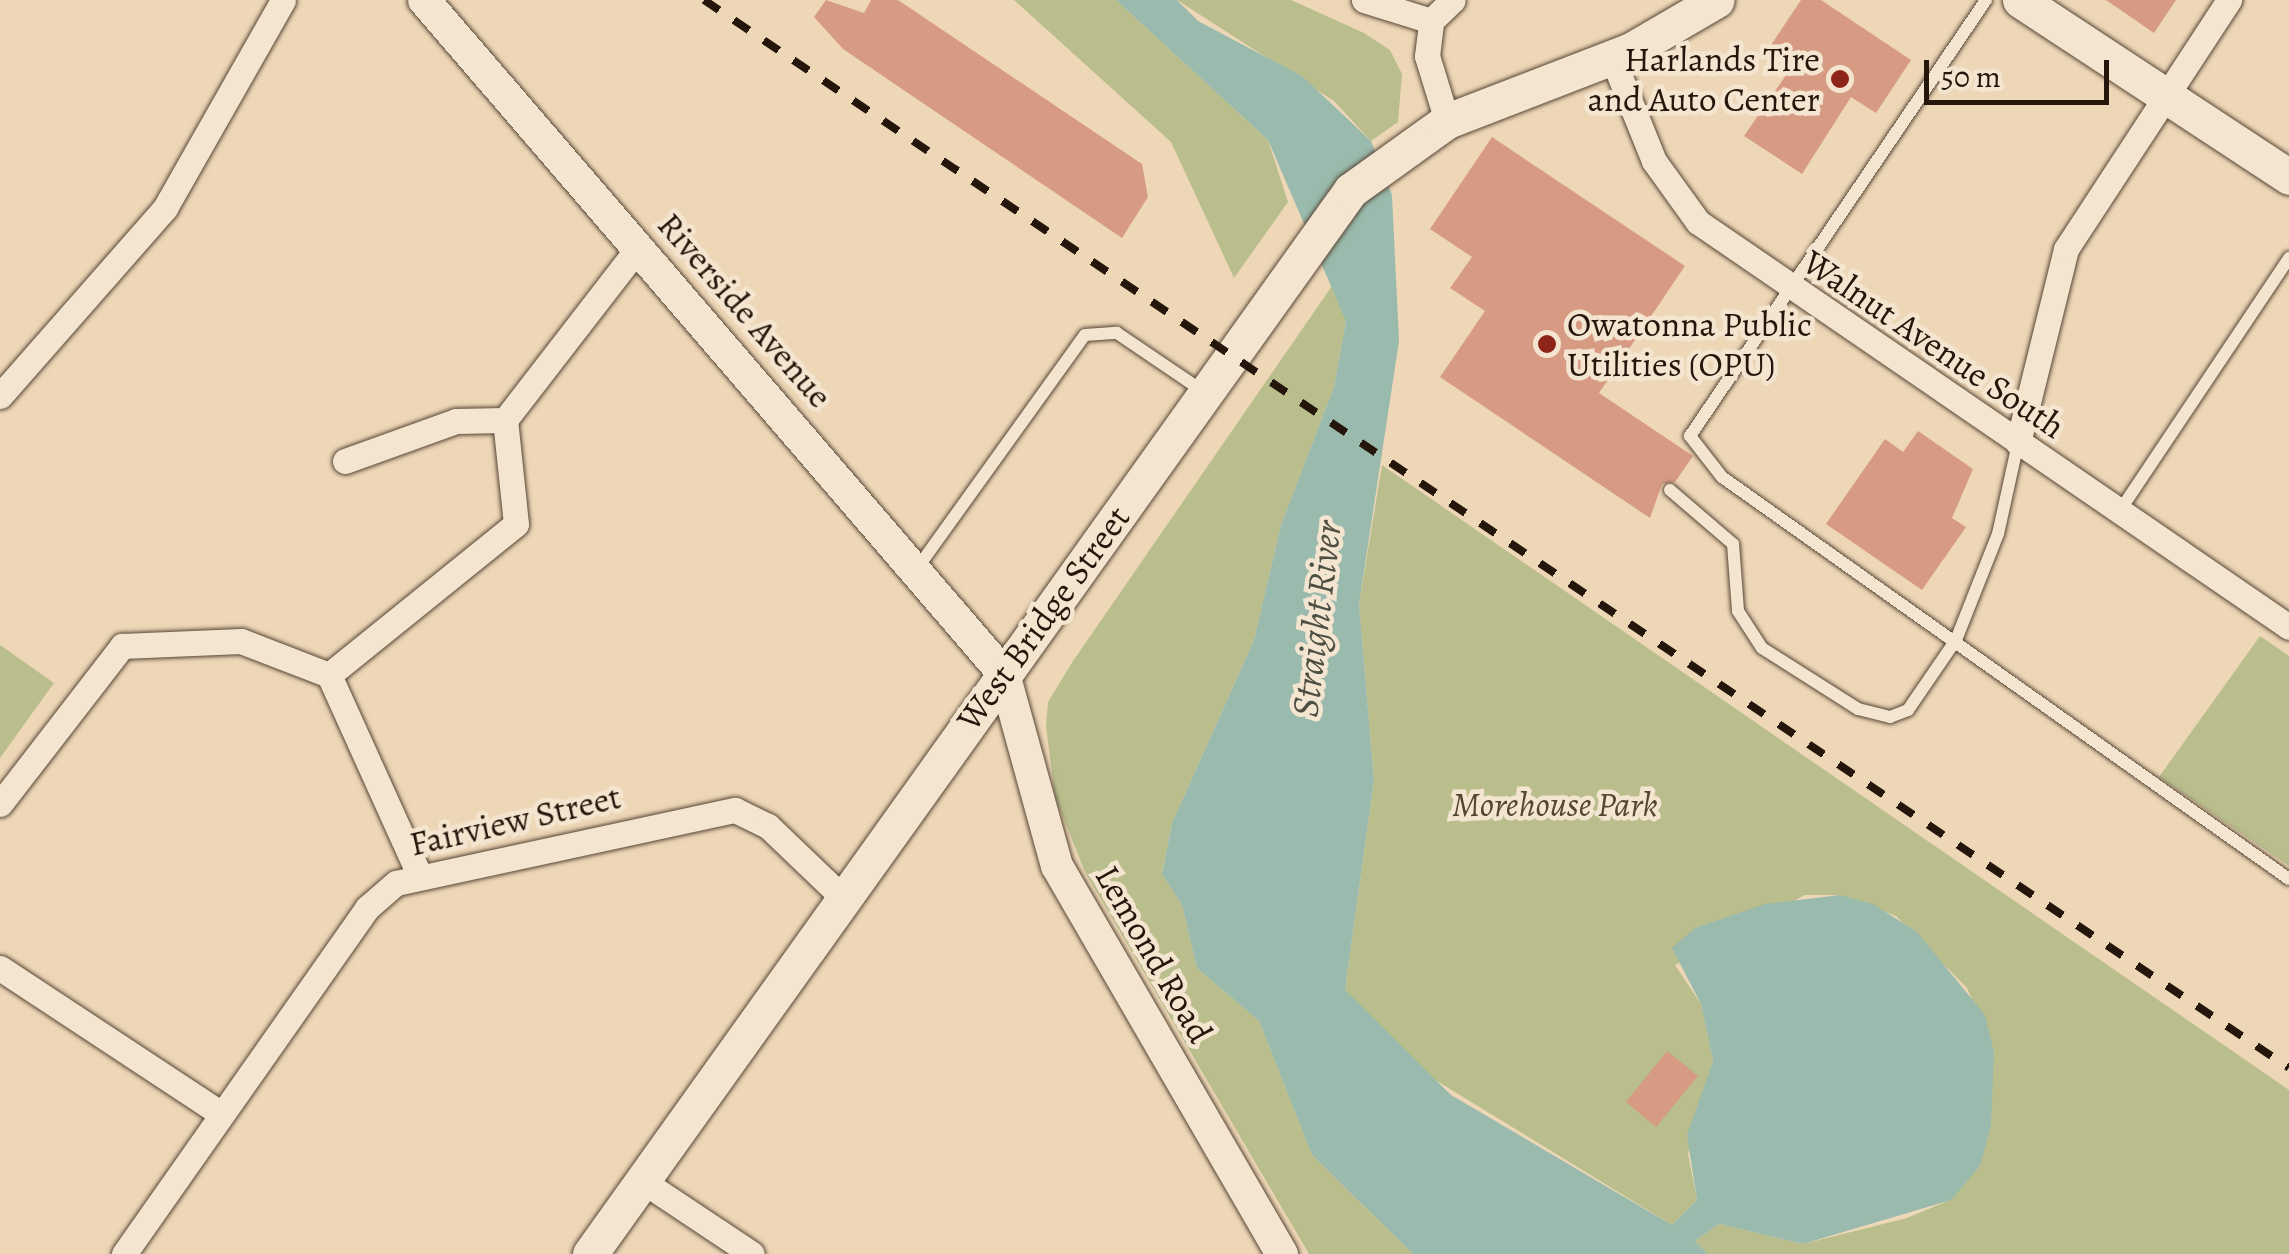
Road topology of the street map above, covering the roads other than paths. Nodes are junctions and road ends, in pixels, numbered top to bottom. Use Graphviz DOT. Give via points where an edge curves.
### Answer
graph roads {
  1 [pos="283,0"];
  2 [pos="424,0"];
  3 [pos="1453,0"];
  4 [pos="1717,0"];
  5 [pos="1986,0"];
  6 [pos="2020,0"];
  7 [pos="2229,0"];
  8 [pos="1380,2"];
  9 [pos="1431,21"];
  10 [pos="1612,57"];
  11 [pos="2165,94"];
  12 [pos="1447,121"];
  13 [pos="2289,177"];
  14 [pos="638,248"];
  15 [pos="2289,258"];
  16 [pos="1788,287"];
  17 [pos="1206,394"];
  18 [pos="0,396"];
  19 [pos="505,420"];
  20 [pos="2018,443"];
  21 [pos="345,461"];
  22 [pos="1670,490"];
  23 [pos="2119,512"];
  24 [pos="916,570"];
  25 [pos="2289,627"];
  26 [pos="1955,642"];
  27 [pos="1004,674"];
  28 [pos="329,676"];
  29 [pos="0,804"];
  30 [pos="419,874"];
  31 [pos="2289,879"];
  32 [pos="839,894"];
  33 [pos="0,968"];
  34 [pos="220,1113"];
  35 [pos="641,1180"];
  36 [pos="124,1254"];
  37 [pos="590,1254"];
  38 [pos="752,1254"];
  39 [pos="1282,1254"];
  1 -- 18 [label="street" via="165,208"];
  2 -- 14 [label="street, Riverside Avenue"];
  3 -- 9 [label="street"];
  4 -- 10 [label="main road, West Bridge Street"];
  5 -- 16 [label="lane"];
  6 -- 11 [label="main road"];
  7 -- 11 [label="street"];
  8 -- 9 [label="street"];
  9 -- 12 [label="street" via="1427,56"];
  10 -- 12 [label="main road, West Bridge Street"];
  10 -- 16 [label="street, Walnut Avenue South" via="1673,193"];
  11 -- 13 [label="main road"];
  11 -- 20 [label="street" via="2066,249"];
  12 -- 17 [label="main road, West Bridge Street" via="1409,142 1351,190"];
  14 -- 19 [label="street"];
  14 -- 24 [label="street, Riverside Avenue"];
  15 -- 23 [label="lane"];
  16 -- 20 [label="street, Walnut Avenue South"];
  16 -- 26 [label="lane" via="1690,436 1722,477"];
  17 -- 24 [label="lane" via="1117,333 1085,336"];
  17 -- 27 [label="main road, West Bridge Street"];
  19 -- 21 [label="street" via="456,421"];
  19 -- 28 [label="street" via="516,524"];
  20 -- 23 [label="street, Walnut Avenue South"];
  20 -- 26 [label="lane" via="1998,534"];
  22 -- 26 [label="lane" via="1733,544 1738,612 1762,648 1858,709 1908,710"];
  23 -- 25 [label="street, Walnut Avenue South"];
  24 -- 27 [label="street, Riverside Avenue"];
  26 -- 31 [label="lane"];
  27 -- 32 [label="main road, West Bridge Street"];
  27 -- 39 [label="street, Lemond Road" via="1057,866"];
  28 -- 29 [label="street" via="241,641 122,646"];
  28 -- 30 [label="street"];
  30 -- 32 [label="street, Fairview Street" via="735,810 768,826"];
  30 -- 34 [label="street, Fairview Street" via="368,908"];
  32 -- 35 [label="main road, West Bridge Street"];
  33 -- 34 [label="street"];
  34 -- 36 [label="street, Fairview Street"];
  35 -- 37 [label="main road, West Bridge Street"];
  35 -- 38 [label="street"];
}
